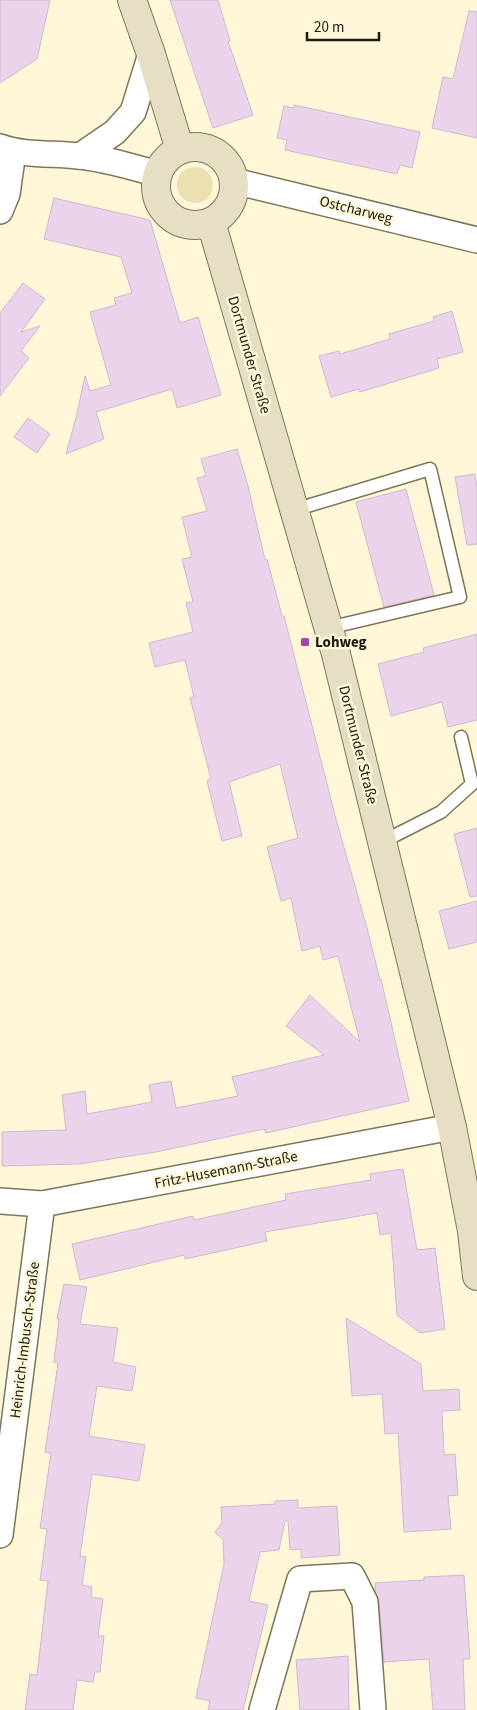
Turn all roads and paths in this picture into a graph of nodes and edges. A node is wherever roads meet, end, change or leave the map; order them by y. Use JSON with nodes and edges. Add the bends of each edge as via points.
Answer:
{"nodes":[{"id":1,"x":132,"y":0,"type":"edge"},
{"id":2,"x":151,"y":54,"type":"junction"},
{"id":3,"x":7,"y":150,"type":"edge"},
{"id":4,"x":180,"y":150,"type":"junction"},
{"id":5,"x":80,"y":156,"type":"junction"},
{"id":6,"x":158,"y":174,"type":"junction"},
{"id":7,"x":234,"y":181,"type":"junction"},
{"id":8,"x":0,"y":211,"type":"edge"},
{"id":9,"x":212,"y":222,"type":"junction"},
{"id":10,"x":477,"y":240,"type":"edge"},
{"id":11,"x":294,"y":510,"type":"junction"},
{"id":12,"x":328,"y":628,"type":"junction"},
{"id":13,"x":461,"y":736,"type":"dead end"},
{"id":14,"x":382,"y":842,"type":"junction"},
{"id":15,"x":452,"y":1127,"type":"junction"},
{"id":16,"x":0,"y":1201,"type":"edge"},
{"id":17,"x":42,"y":1204,"type":"junction"},
{"id":18,"x":477,"y":1276,"type":"edge"},
{"id":19,"x":0,"y":1535,"type":"edge"},
{"id":20,"x":262,"y":1710,"type":"edge"},
{"id":21,"x":373,"y":1710,"type":"edge"}],
"edges":[{"from":1,"to":2,"type":"main road"},
{"from":2,"to":4,"type":"main road"},
{"from":2,"to":5,"type":"street","via":[[133,112],[115,132]]},
{"from":3,"to":5,"type":"street"},
{"from":3,"to":8,"type":"street","via":[[7,194]]},
{"from":4,"to":6,"type":"main road","via":[[166,160]]},
{"from":4,"to":7,"type":"main road","via":[[192,147],[215,152],[224,159]]},
{"from":5,"to":6,"type":"street"},
{"from":6,"to":9,"type":"main road","via":[[158,196],[169,215],[189,225]]},
{"from":7,"to":9,"type":"main road","via":[[232,201]]},
{"from":7,"to":10,"type":"street","name":"Ostcharweg"},
{"from":9,"to":11,"type":"main road","name":"Dortmunder Straße"},
{"from":11,"to":12,"type":"main road","name":"Dortmunder Straße"},
{"from":11,"to":12,"type":"lane","via":[[430,469],[460,597]]},
{"from":12,"to":14,"type":"main road","name":"Dortmunder Straße"},
{"from":13,"to":14,"type":"lane","via":[[472,784],[441,812]]},
{"from":14,"to":15,"type":"main road","name":"Dortmunder Straße"},
{"from":15,"to":17,"type":"street","name":"Fritz-Husemann-Straße"},
{"from":15,"to":18,"type":"main road","name":"Dortmunder Straße","via":[[472,1231]]},
{"from":16,"to":17,"type":"street","name":"Fritz-Husemann-Straße"},
{"from":17,"to":19,"type":"street","name":"Heinrich-Imbusch-Straße"},
{"from":20,"to":21,"type":"street","via":[[300,1579],[352,1576],[365,1602]]}]}
